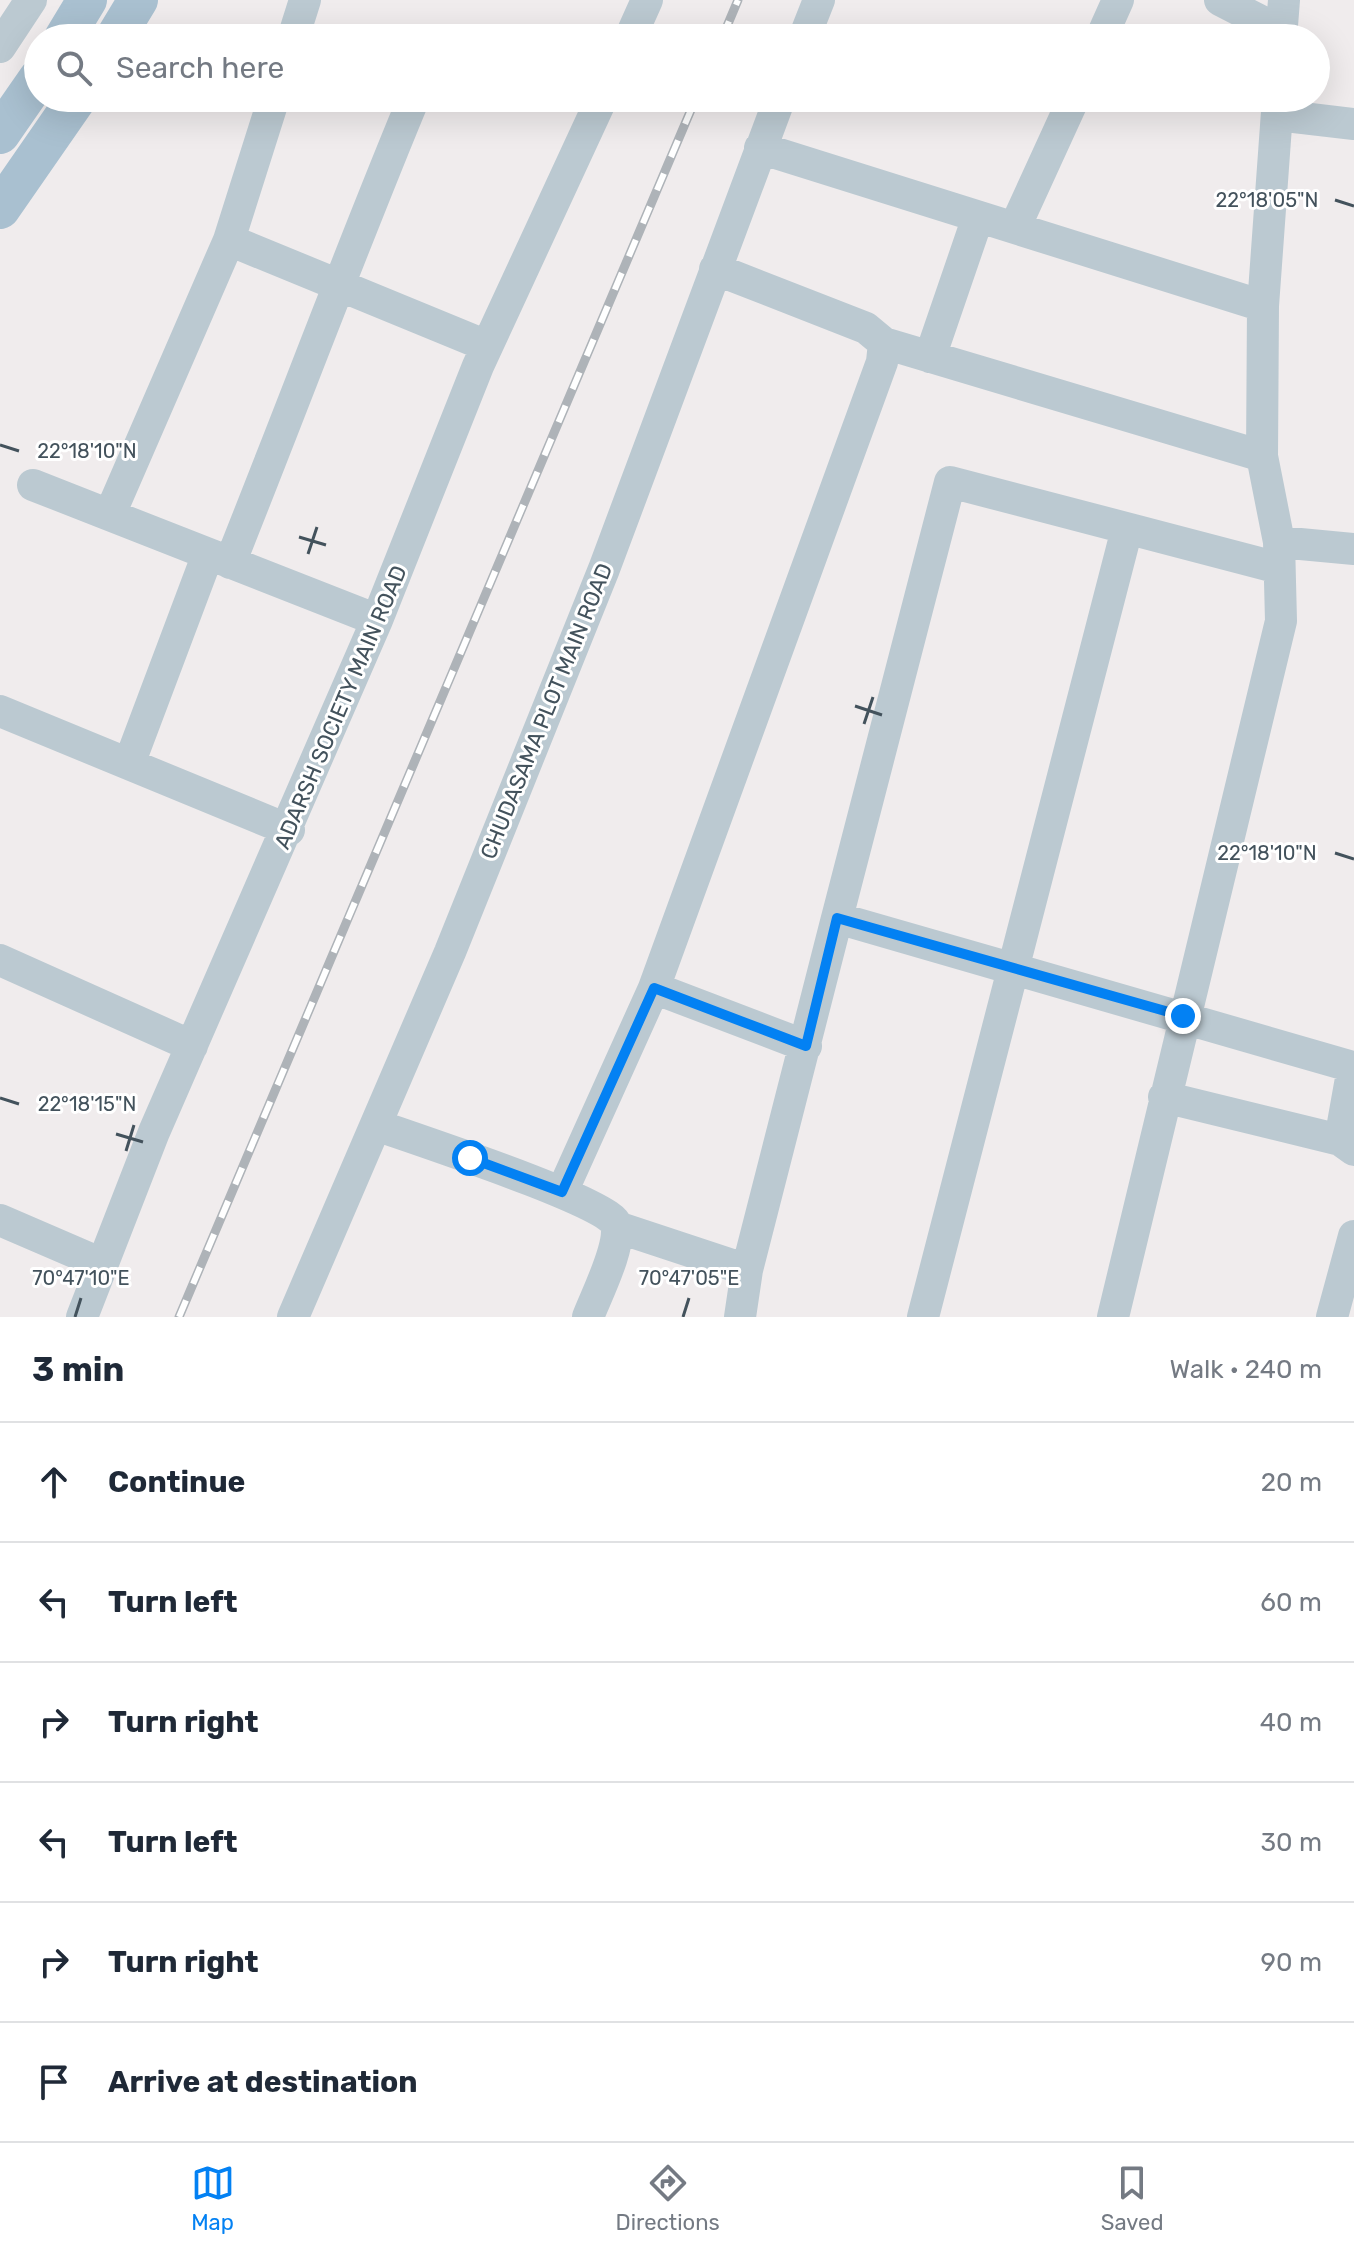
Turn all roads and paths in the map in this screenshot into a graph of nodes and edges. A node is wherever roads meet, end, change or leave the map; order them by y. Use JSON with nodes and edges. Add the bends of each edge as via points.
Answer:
{"nodes":[{"id":1,"x":31,"y":0,"type":"edge"},
{"id":2,"x":87,"y":0,"type":"edge"},
{"id":3,"x":138,"y":0,"type":"edge"},
{"id":4,"x":305,"y":0,"type":"edge"},
{"id":5,"x":647,"y":0,"type":"edge"},
{"id":6,"x":819,"y":0,"type":"edge"},
{"id":7,"x":1118,"y":0,"type":"edge"},
{"id":8,"x":1220,"y":0,"type":"edge"},
{"id":9,"x":1284,"y":0,"type":"edge"},
{"id":10,"x":72,"y":24,"type":"edge"},
{"id":11,"x":123,"y":24,"type":"edge"},
{"id":12,"x":297,"y":24,"type":"edge"},
{"id":13,"x":636,"y":24,"type":"edge"},
{"id":14,"x":810,"y":24,"type":"edge"},
{"id":15,"x":1107,"y":24,"type":"edge"},
{"id":16,"x":1263,"y":24,"type":"edge"},
{"id":17,"x":1283,"y":24,"type":"edge"},
{"id":18,"x":0,"y":47,"type":"edge"},
{"id":19,"x":24,"y":99,"type":"edge"},
{"id":20,"x":67,"y":112,"type":"edge"},
{"id":21,"x":270,"y":112,"type":"edge"},
{"id":22,"x":408,"y":112,"type":"edge"},
{"id":23,"x":596,"y":112,"type":"edge"},
{"id":24,"x":774,"y":112,"type":"edge"},
{"id":25,"x":1068,"y":112,"type":"edge"},
{"id":26,"x":1278,"y":112,"type":"edge"},
{"id":27,"x":1303,"y":112,"type":"edge"},
{"id":28,"x":1354,"y":124,"type":"edge"},
{"id":29,"x":0,"y":134,"type":"edge"},
{"id":30,"x":760,"y":148,"type":"junction"},
{"id":31,"x":0,"y":209,"type":"edge"},
{"id":32,"x":978,"y":217,"type":"junction"},
{"id":33,"x":1015,"y":227,"type":"junction"},
{"id":34,"x":229,"y":240,"type":"junction"},
{"id":35,"x":715,"y":269,"type":"junction"},
{"id":36,"x":340,"y":287,"type":"junction"},
{"id":37,"x":1263,"y":306,"type":"junction"},
{"id":38,"x":884,"y":343,"type":"junction"},
{"id":39,"x":487,"y":346,"type":"junction"},
{"id":40,"x":930,"y":357,"type":"junction"},
{"id":41,"x":1262,"y":456,"type":"junction"},
{"id":42,"x":33,"y":485,"type":"dead end"},
{"id":43,"x":110,"y":514,"type":"junction"},
{"id":44,"x":1127,"y":529,"type":"junction"},
{"id":45,"x":1354,"y":549,"type":"edge"},
{"id":46,"x":1279,"y":555,"type":"junction"},
{"id":47,"x":219,"y":558,"type":"junction"},
{"id":48,"x":377,"y":620,"type":"junction"},
{"id":49,"x":0,"y":711,"type":"edge"},
{"id":50,"x":129,"y":764,"type":"junction"},
{"id":51,"x":289,"y":830,"type":"junction"},
{"id":52,"x":837,"y":918,"type":"junction"},
{"id":53,"x":0,"y":960,"type":"edge"},
{"id":54,"x":1014,"y":968,"type":"junction"},
{"id":55,"x":654,"y":988,"type":"junction"},
{"id":56,"x":1183,"y":1016,"type":"junction"},
{"id":57,"x":192,"y":1046,"type":"junction"},
{"id":58,"x":806,"y":1046,"type":"junction"},
{"id":59,"x":1354,"y":1065,"type":"edge"},
{"id":60,"x":1164,"y":1097,"type":"junction"},
{"id":61,"x":376,"y":1125,"type":"junction"},
{"id":62,"x":1347,"y":1145,"type":"edge"},
{"id":63,"x":562,"y":1192,"type":"junction"},
{"id":64,"x":0,"y":1220,"type":"edge"},
{"id":65,"x":617,"y":1227,"type":"junction"},
{"id":66,"x":1354,"y":1236,"type":"edge"},
{"id":67,"x":102,"y":1264,"type":"junction"},
{"id":68,"x":747,"y":1270,"type":"junction"},
{"id":69,"x":82,"y":1317,"type":"edge"},
{"id":70,"x":293,"y":1317,"type":"edge"},
{"id":71,"x":588,"y":1317,"type":"edge"},
{"id":72,"x":740,"y":1317,"type":"edge"},
{"id":73,"x":923,"y":1317,"type":"edge"},
{"id":74,"x":1113,"y":1317,"type":"edge"},
{"id":75,"x":1332,"y":1317,"type":"edge"}],
"edges":[{"from":1,"to":18,"type":"street"},
{"from":2,"to":10,"type":"main road"},
{"from":3,"to":11,"type":"main road"},
{"from":4,"to":12,"type":"street"},
{"from":5,"to":13,"type":"street"},
{"from":6,"to":14,"type":"street"},
{"from":7,"to":15,"type":"street"},
{"from":8,"to":16,"type":"street"},
{"from":9,"to":17,"type":"street"},
{"from":19,"to":29,"type":"main road"},
{"from":20,"to":31,"type":"main road"},
{"from":21,"to":34,"type":"street"},
{"from":22,"to":36,"type":"street"},
{"from":23,"to":39,"type":"street","name":"ADARSH SOCIETY MAIN ROAD"},
{"from":24,"to":30,"type":"street","name":"CHUDASAMA PLOT MAIN ROAD"},
{"from":25,"to":33,"type":"street"},
{"from":26,"to":37,"type":"street"},
{"from":27,"to":28,"type":"street"},
{"from":30,"to":32,"type":"street"},
{"from":30,"to":35,"type":"street","name":"CHUDASAMA PLOT MAIN ROAD"},
{"from":32,"to":33,"type":"street"},
{"from":32,"to":40,"type":"street"},
{"from":33,"to":37,"type":"street"},
{"from":34,"to":36,"type":"street"},
{"from":34,"to":43,"type":"street"},
{"from":35,"to":38,"type":"street","via":[[866,328]]},
{"from":35,"to":61,"type":"street","name":"CHUDASAMA PLOT MAIN ROAD","via":[[604,569]]},
{"from":36,"to":39,"type":"street"},
{"from":36,"to":47,"type":"street"},
{"from":37,"to":41,"type":"street"},
{"from":38,"to":40,"type":"street"},
{"from":38,"to":55,"type":"street","via":[[869,402]]},
{"from":39,"to":48,"type":"street","name":"ADARSH SOCIETY MAIN ROAD"},
{"from":40,"to":41,"type":"street"},
{"from":41,"to":46,"type":"street"},
{"from":42,"to":43,"type":"street"},
{"from":43,"to":47,"type":"street"},
{"from":44,"to":46,"type":"street"},
{"from":44,"to":52,"type":"street","via":[[950,482]]},
{"from":44,"to":54,"type":"street"},
{"from":45,"to":46,"type":"street"},
{"from":46,"to":56,"type":"street","via":[[1281,621]]},
{"from":47,"to":48,"type":"street"},
{"from":47,"to":50,"type":"street"},
{"from":48,"to":51,"type":"street","name":"ADARSH SOCIETY MAIN ROAD"},
{"from":49,"to":50,"type":"street"},
{"from":50,"to":51,"type":"street"},
{"from":51,"to":57,"type":"street","name":"ADARSH SOCIETY MAIN ROAD"},
{"from":52,"to":54,"type":"street"},
{"from":52,"to":58,"type":"street"},
{"from":53,"to":57,"type":"street"},
{"from":54,"to":56,"type":"street"},
{"from":54,"to":73,"type":"street"},
{"from":55,"to":58,"type":"street"},
{"from":55,"to":63,"type":"street"},
{"from":56,"to":59,"type":"street"},
{"from":56,"to":60,"type":"street"},
{"from":57,"to":67,"type":"street","name":"ADARSH SOCIETY MAIN ROAD"},
{"from":58,"to":68,"type":"street"},
{"from":59,"to":62,"type":"street"},
{"from":60,"to":62,"type":"street"},
{"from":60,"to":74,"type":"street"},
{"from":61,"to":63,"type":"street"},
{"from":61,"to":70,"type":"street","name":"CHUDASAMA PLOT MAIN ROAD"},
{"from":63,"to":65,"type":"street","via":[[612,1216]]},
{"from":64,"to":67,"type":"street"},
{"from":65,"to":68,"type":"street"},
{"from":65,"to":71,"type":"street"},
{"from":66,"to":75,"type":"street"},
{"from":67,"to":69,"type":"street","name":"ADARSH SOCIETY MAIN ROAD"},
{"from":68,"to":72,"type":"street"}]}
